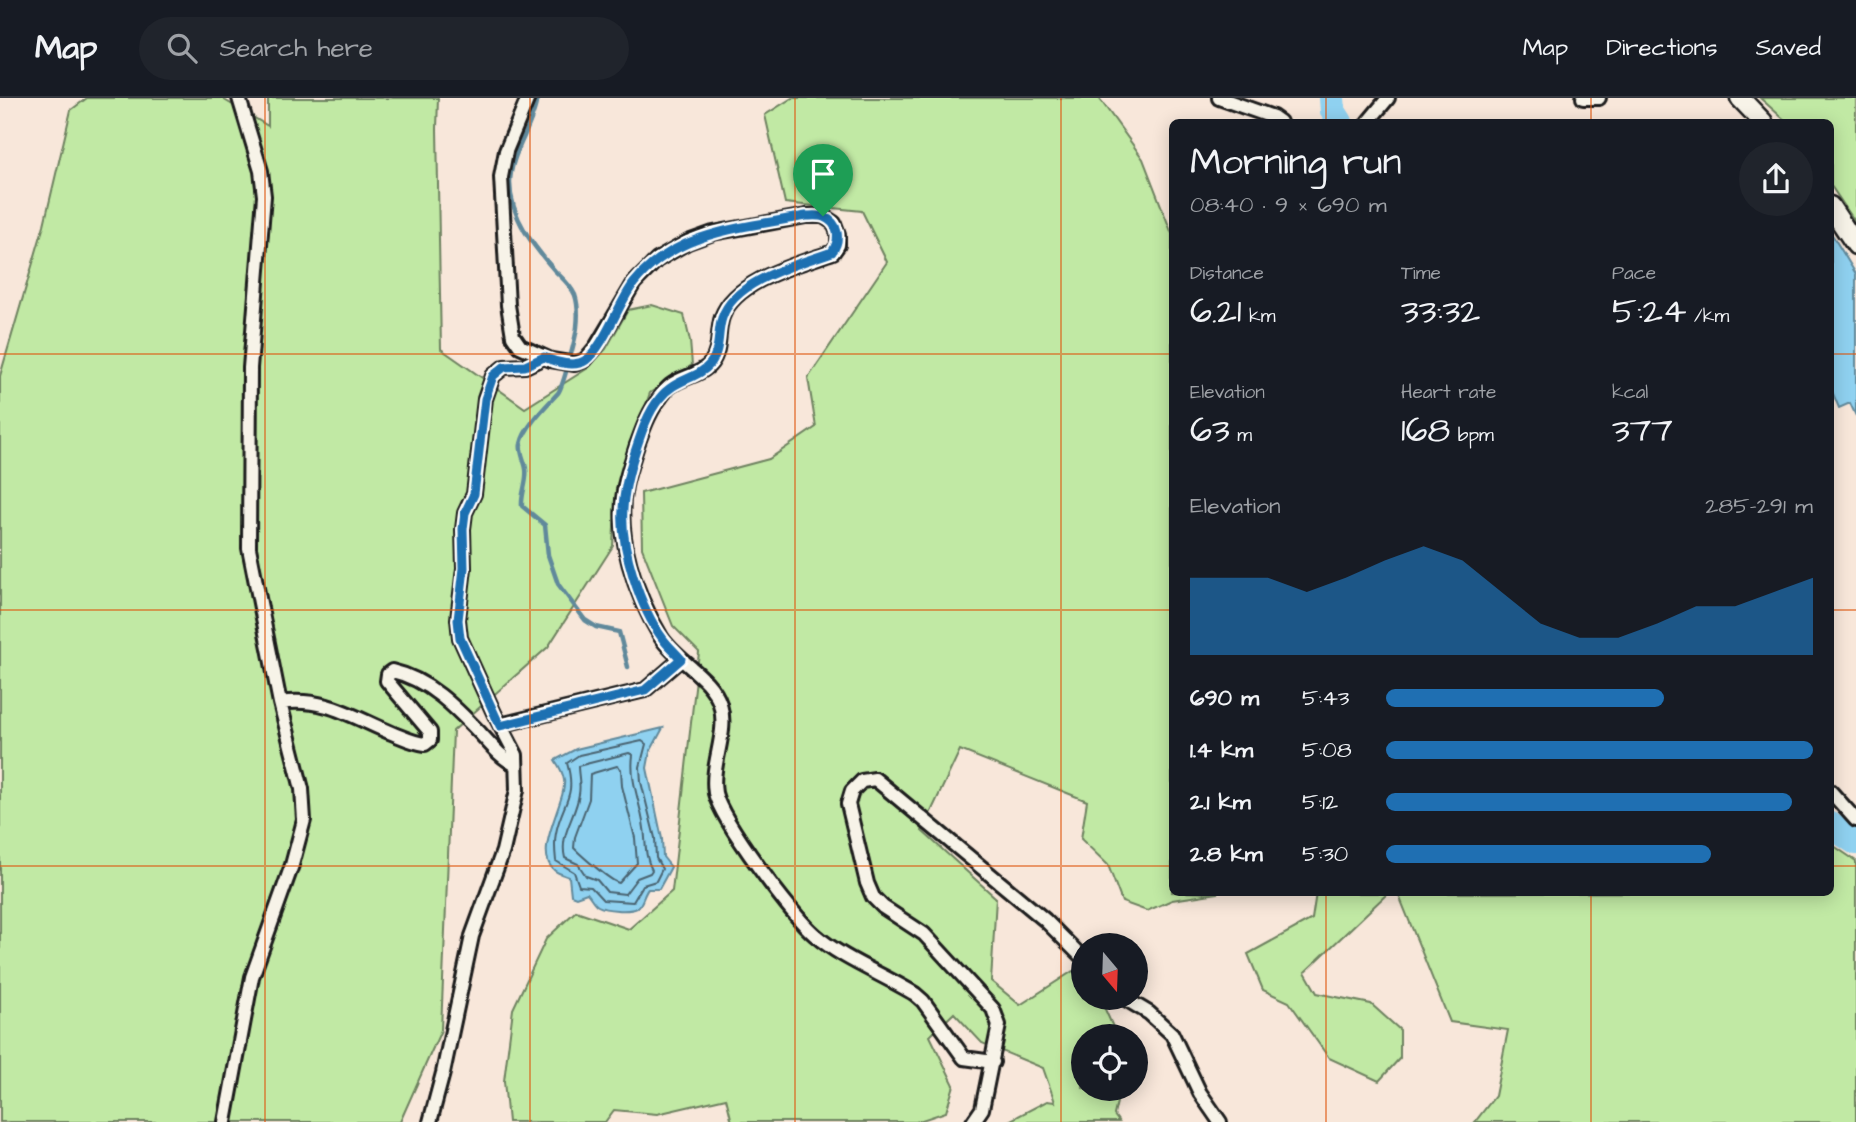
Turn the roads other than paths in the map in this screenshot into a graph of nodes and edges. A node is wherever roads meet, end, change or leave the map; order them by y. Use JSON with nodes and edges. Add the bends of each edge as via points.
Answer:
{"nodes":[{"id":1,"x":239,"y":98,"type":"edge"},
{"id":2,"x":528,"y":98,"type":"edge"},
{"id":3,"x":1219,"y":98,"type":"edge"},
{"id":4,"x":1388,"y":98,"type":"edge"},
{"id":5,"x":1583,"y":98,"type":"edge"},
{"id":6,"x":1600,"y":98,"type":"edge"},
{"id":7,"x":1740,"y":98,"type":"edge"},
{"id":8,"x":1276,"y":119,"type":"edge"},
{"id":9,"x":1370,"y":119,"type":"edge"},
{"id":10,"x":1760,"y":119,"type":"edge"},
{"id":11,"x":1834,"y":212,"type":"edge"},
{"id":12,"x":1856,"y":245,"type":"edge"},
{"id":13,"x":544,"y":357,"type":"junction"},
{"id":14,"x":681,"y":659,"type":"junction"},
{"id":15,"x":280,"y":703,"type":"junction"},
{"id":16,"x":500,"y":726,"type":"junction"},
{"id":17,"x":516,"y":765,"type":"junction"},
{"id":18,"x":1834,"y":795,"type":"edge"},
{"id":19,"x":1856,"y":820,"type":"edge"},
{"id":20,"x":1071,"y":946,"type":"edge"},
{"id":21,"x":1144,"y":1010,"type":"edge"},
{"id":22,"x":993,"y":1062,"type":"junction"},
{"id":23,"x":225,"y":1122,"type":"edge"},
{"id":24,"x":430,"y":1122,"type":"edge"},
{"id":25,"x":973,"y":1122,"type":"edge"},
{"id":26,"x":1220,"y":1122,"type":"edge"}],
"edges":[{"from":1,"to":15,"type":"street","via":[[264,196],[250,368],[249,548]]},
{"from":2,"to":13,"type":"street","via":[[506,151],[501,177],[503,236],[513,336],[520,346]]},
{"from":3,"to":8,"type":"street"},
{"from":4,"to":9,"type":"street"},
{"from":5,"to":6,"type":"street"},
{"from":7,"to":10,"type":"main road"},
{"from":11,"to":12,"type":"main road"},
{"from":13,"to":14,"type":"street","via":[[560,362],[585,360],[634,283],[657,260],[688,242],[806,216],[823,216],[834,223],[838,245],[832,252],[781,270],[744,289],[732,301],[722,316],[712,362],[671,385],[643,430],[625,486],[624,540],[649,613]]},
{"from":13,"to":16,"type":"street","via":[[525,366],[504,367],[493,376],[485,399],[474,494],[463,529],[460,638]]},
{"from":14,"to":16,"type":"street","via":[[645,690]]},
{"from":14,"to":22,"type":"street","via":[[712,689],[719,703],[715,794],[792,911],[815,936],[923,1001],[964,1058]]},
{"from":15,"to":17,"type":"street","via":[[300,699],[330,705],[425,744],[430,732],[387,681],[392,671],[404,674],[453,704]]},
{"from":15,"to":23,"type":"street","via":[[302,789],[303,820],[252,977]]},
{"from":16,"to":17,"type":"street","via":[[516,755]]},
{"from":17,"to":24,"type":"street","via":[[517,790],[509,827],[472,936]]},
{"from":18,"to":19,"type":"street"},
{"from":20,"to":22,"type":"street","via":[[875,779],[862,781],[852,791],[848,804],[873,897],[924,934],[993,1009],[999,1025]]},
{"from":21,"to":26,"type":"street","via":[[1172,1034],[1200,1093]]},
{"from":22,"to":25,"type":"street","via":[[982,1109]]}]}
